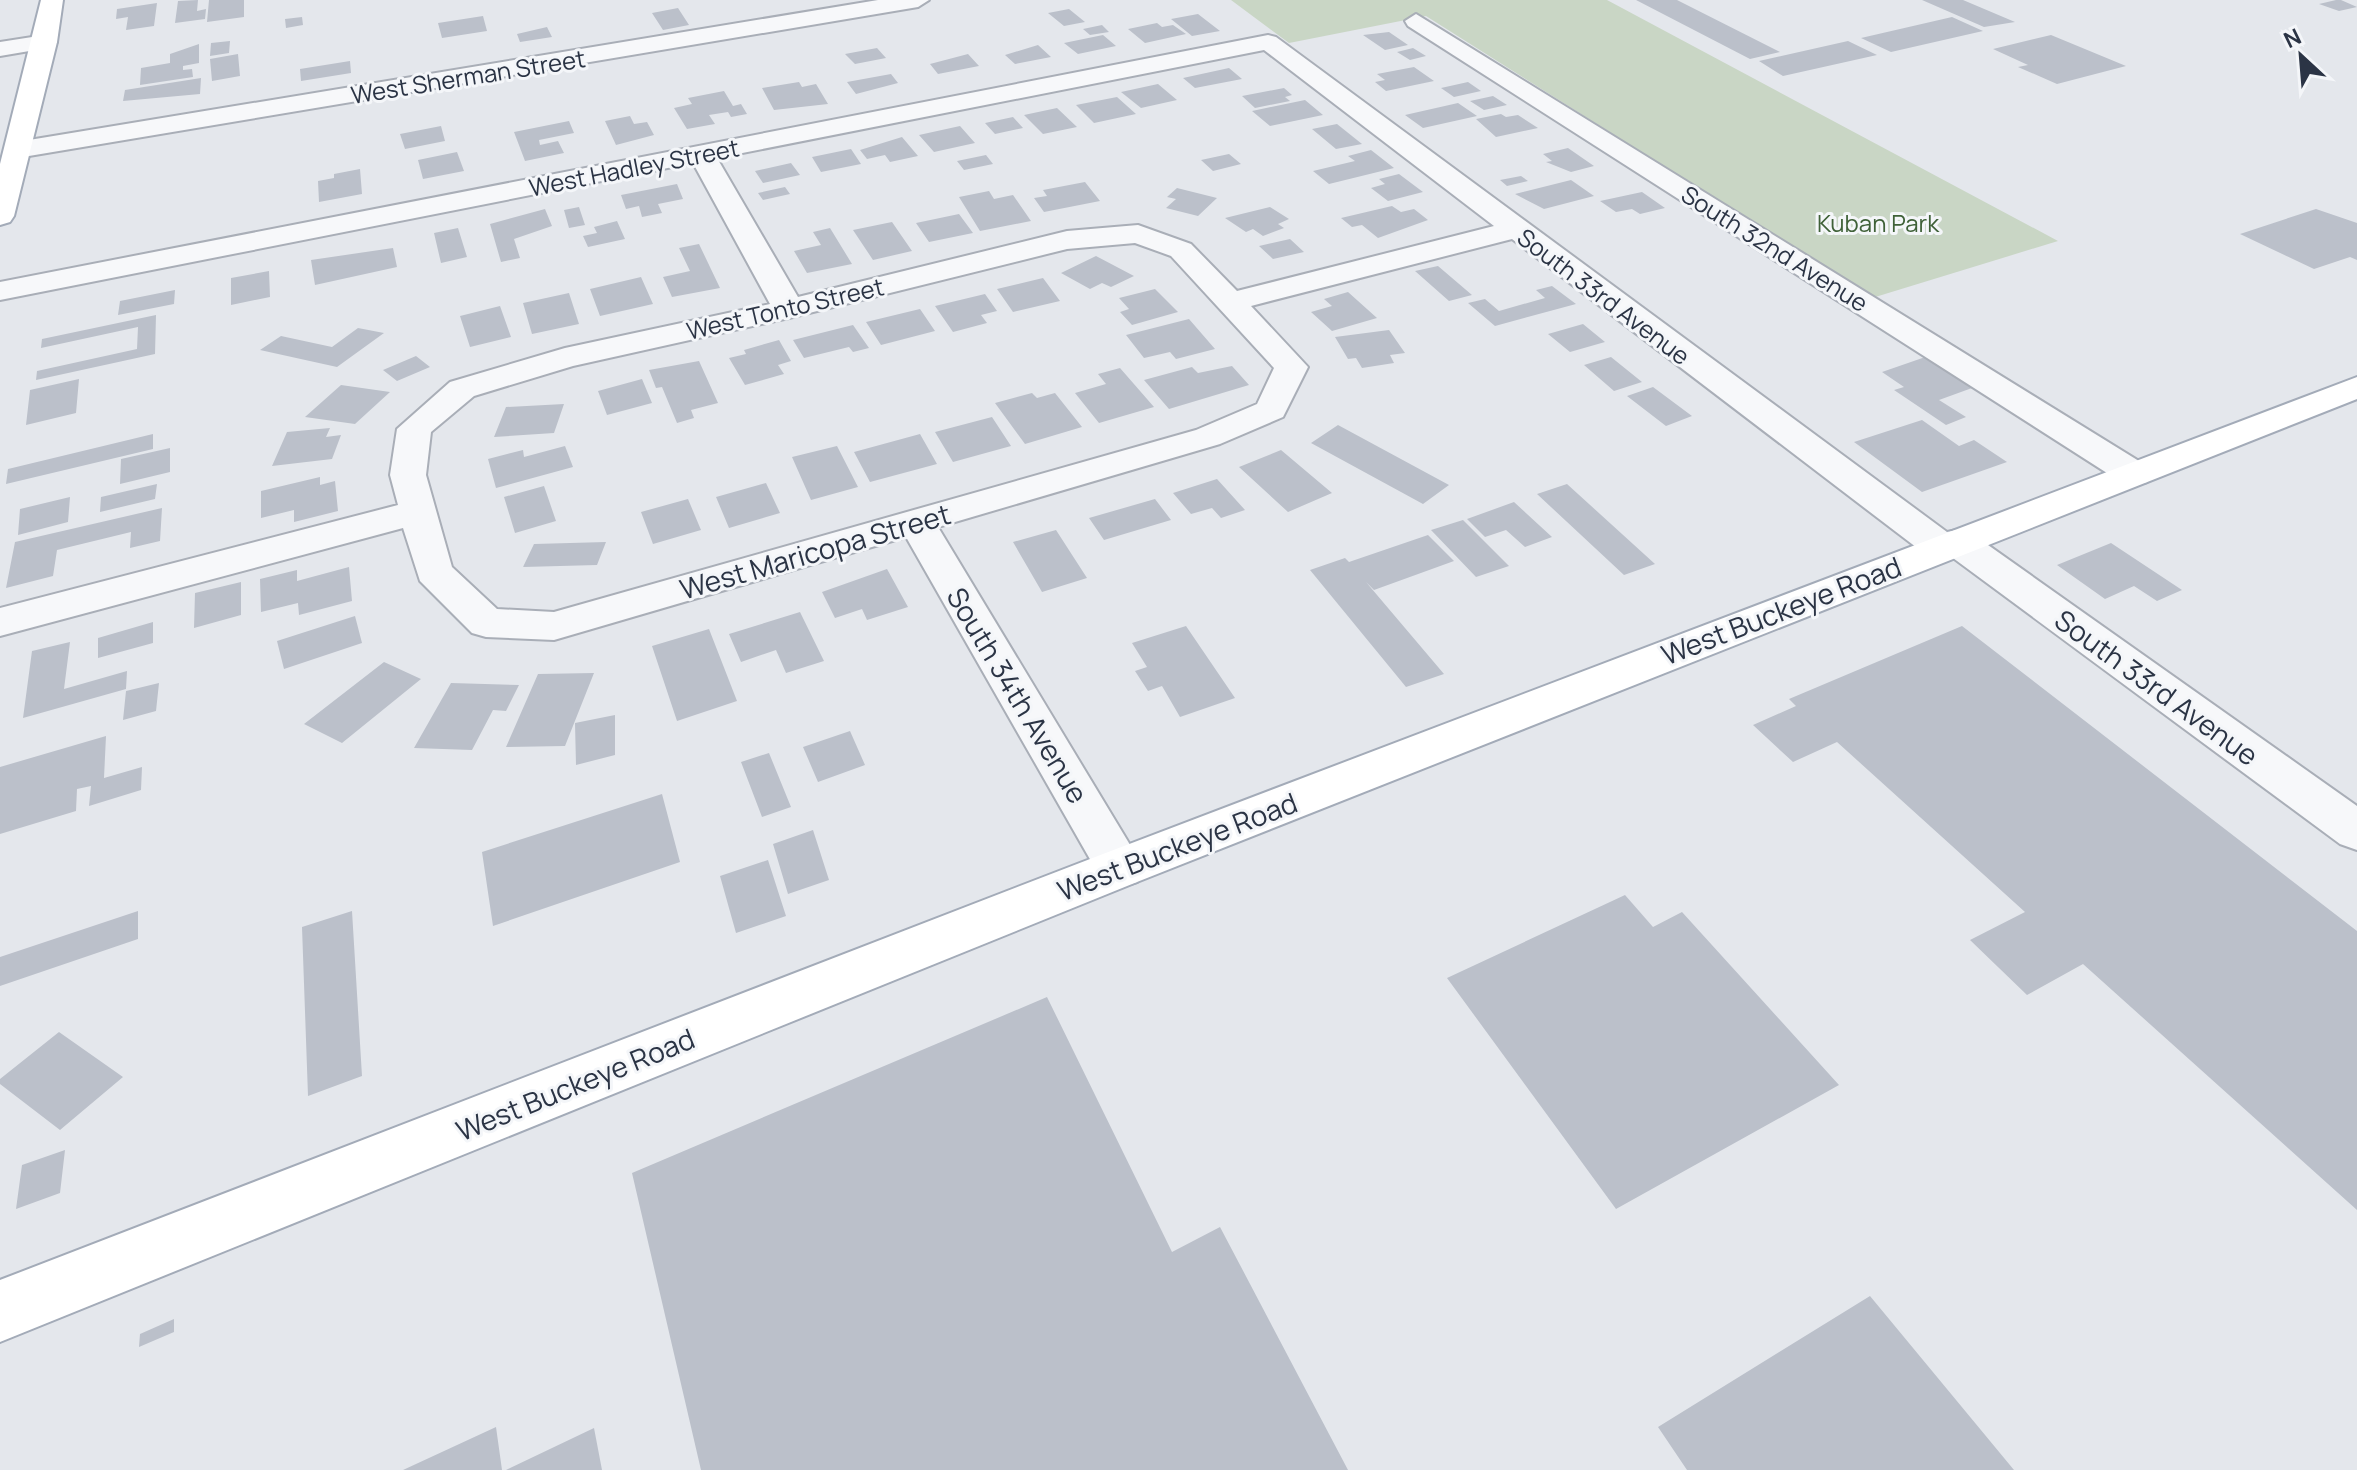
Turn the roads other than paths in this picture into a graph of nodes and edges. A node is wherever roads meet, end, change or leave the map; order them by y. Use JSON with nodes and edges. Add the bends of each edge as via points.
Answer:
{"nodes":[{"id":1,"x":52,"y":0,"type":"edge"},
{"id":2,"x":918,"y":0,"type":"edge"},
{"id":3,"x":1416,"y":21,"type":"dead end"},
{"id":4,"x":45,"y":42,"type":"junction"},
{"id":5,"x":1268,"y":42,"type":"joint"},
{"id":6,"x":0,"y":49,"type":"edge"},
{"id":7,"x":12,"y":146,"type":"edge"},
{"id":8,"x":701,"y":154,"type":"junction"},
{"id":9,"x":0,"y":216,"type":"edge"},
{"id":10,"x":1515,"y":229,"type":"junction"},
{"id":11,"x":0,"y":291,"type":"edge"},
{"id":12,"x":1230,"y":302,"type":"junction"},
{"id":13,"x":789,"y":309,"type":"junction"},
{"id":14,"x":2357,"y":387,"type":"edge"},
{"id":15,"x":2134,"y":474,"type":"junction"},
{"id":16,"x":418,"y":512,"type":"junction"},
{"id":17,"x":916,"y":522,"type":"junction"},
{"id":18,"x":1950,"y":545,"type":"junction"},
{"id":19,"x":0,"y":622,"type":"edge"},
{"id":20,"x":2357,"y":831,"type":"edge"},
{"id":21,"x":1120,"y":868,"type":"junction"},
{"id":22,"x":0,"y":1311,"type":"edge"}],
"edges":[{"from":1,"to":4,"type":"main road"},
{"from":2,"to":7,"type":"street","name":"West Sherman Street"},
{"from":3,"to":15,"type":"street","name":"South 32nd Avenue"},
{"from":4,"to":6,"type":"street"},
{"from":4,"to":7,"type":"main road"},
{"from":5,"to":8,"type":"street","name":"West Hadley Street"},
{"from":5,"to":10,"type":"street","name":"South 33rd Avenue"},
{"from":7,"to":9,"type":"main road"},
{"from":8,"to":11,"type":"street","name":"West Hadley Street"},
{"from":8,"to":13,"type":"street"},
{"from":10,"to":12,"type":"street"},
{"from":10,"to":18,"type":"street","name":"South 33rd Avenue"},
{"from":12,"to":13,"type":"street","name":"West Tonto Street","via":[[1181,250],[1138,234],[1067,240]]},
{"from":12,"to":17,"type":"street","name":"West Maricopa Street","via":[[1291,367],[1271,410],[1208,437]]},
{"from":13,"to":16,"type":"street","name":"West Tonto Street","via":[[565,358],[462,389],[414,429],[408,475]]},
{"from":14,"to":15,"type":"main road","name":"West Buckeye Road"},
{"from":15,"to":18,"type":"main road","name":"West Buckeye Road"},
{"from":16,"to":17,"type":"street","name":"West Maricopa Street","via":[[434,572],[486,623],[554,626]]},
{"from":16,"to":19,"type":"street"},
{"from":17,"to":21,"type":"street","name":"South 34th Avenue"},
{"from":18,"to":20,"type":"street","name":"South 33rd Avenue"},
{"from":18,"to":21,"type":"main road","name":"West Buckeye Road"},
{"from":21,"to":22,"type":"main road","name":"West Buckeye Road"}]}
